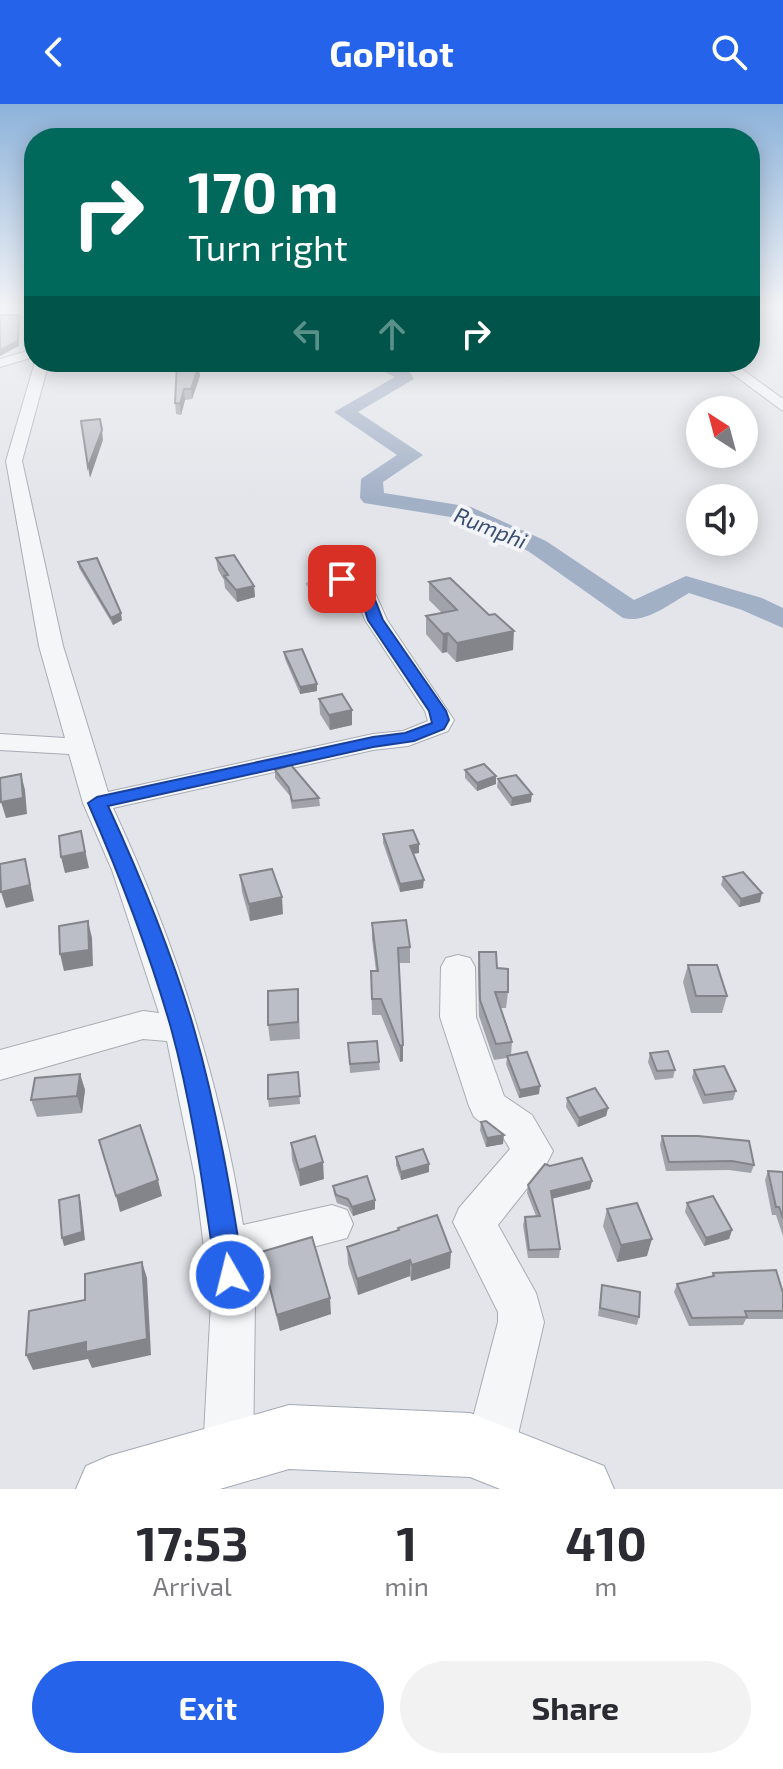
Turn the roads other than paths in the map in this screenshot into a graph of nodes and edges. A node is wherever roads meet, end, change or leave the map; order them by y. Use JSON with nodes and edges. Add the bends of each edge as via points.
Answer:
{"nodes":[{"id":1,"x":39,"y":372,"type":"edge"},
{"id":2,"x":735,"y":372,"type":"edge"},
{"id":3,"x":783,"y":406,"type":"edge"},
{"id":4,"x":318,"y":584,"type":"dead end"},
{"id":5,"x":0,"y":742,"type":"edge"},
{"id":6,"x":81,"y":747,"type":"junction"},
{"id":7,"x":97,"y":803,"type":"junction"},
{"id":8,"x":458,"y":967,"type":"dead end"},
{"id":9,"x":182,"y":1029,"type":"junction"},
{"id":10,"x":0,"y":1065,"type":"edge"},
{"id":11,"x":332,"y":1224,"type":"dead end"},
{"id":12,"x":227,"y":1249,"type":"junction"},
{"id":13,"x":489,"y":1452,"type":"junction"},
{"id":14,"x":228,"y":1454,"type":"junction"},
{"id":15,"x":109,"y":1489,"type":"edge"},
{"id":16,"x":581,"y":1489,"type":"edge"}],
"edges":[{"from":1,"to":6,"type":"street","via":[[14,461],[51,646]]},
{"from":2,"to":3,"type":"street"},
{"from":4,"to":7,"type":"street","via":[[351,580],[365,590],[376,620],[438,711],[439,726],[408,738]]},
{"from":5,"to":6,"type":"street"},
{"from":6,"to":7,"type":"street"},
{"from":7,"to":9,"type":"street","via":[[127,870]]},
{"from":8,"to":13,"type":"street","via":[[458,1017],[488,1106],[518,1127],[533,1151],[474,1222],[520,1309],[521,1322]]},
{"from":9,"to":10,"type":"street","via":[[143,1025]]},
{"from":9,"to":12,"type":"street"},
{"from":11,"to":12,"type":"street"},
{"from":12,"to":14,"type":"street","via":[[233,1302]]},
{"from":13,"to":14,"type":"main road","via":[[470,1445],[289,1437]]},
{"from":13,"to":16,"type":"main road"},
{"from":14,"to":15,"type":"main road"}]}
